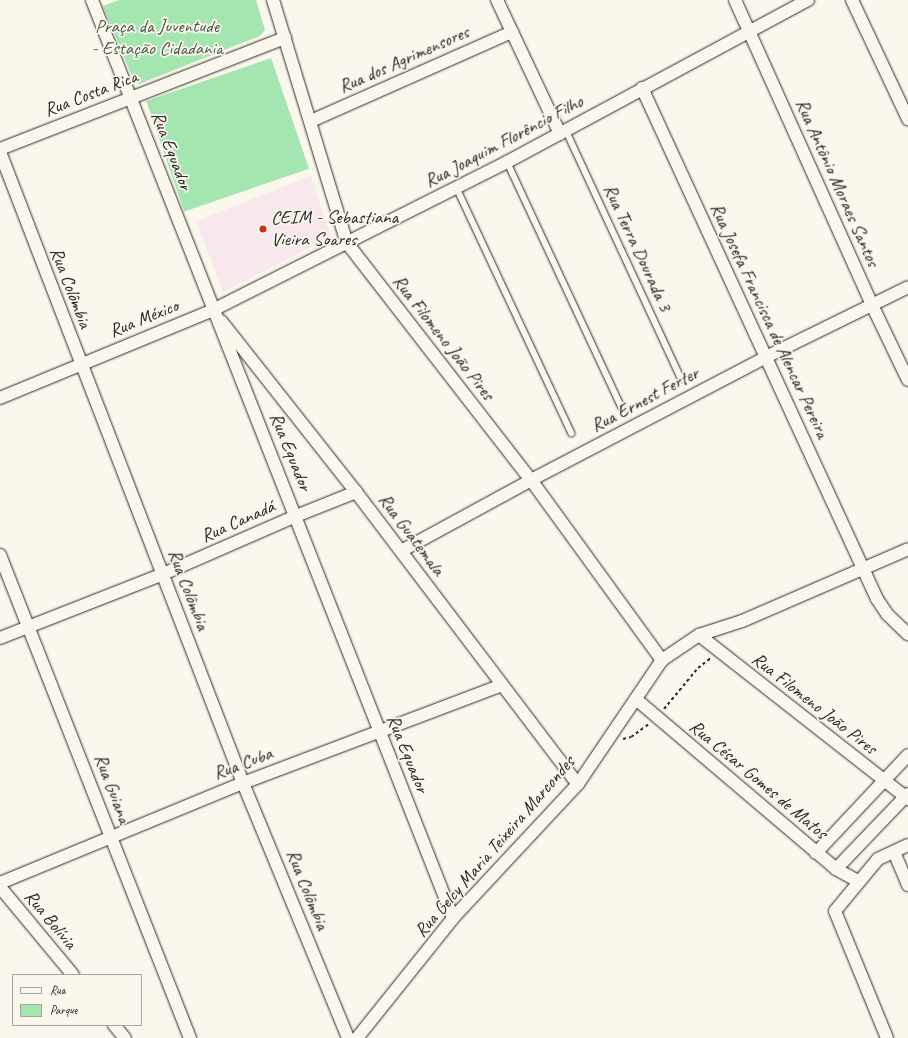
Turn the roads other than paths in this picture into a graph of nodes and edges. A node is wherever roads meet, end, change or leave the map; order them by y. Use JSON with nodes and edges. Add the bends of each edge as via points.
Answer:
{"nodes":[{"id":1,"x":92,"y":0,"type":"edge"},
{"id":2,"x":273,"y":0,"type":"edge"},
{"id":3,"x":497,"y":0,"type":"edge"},
{"id":4,"x":735,"y":0,"type":"edge"},
{"id":5,"x":808,"y":0,"type":"edge"},
{"id":6,"x":852,"y":0,"type":"edge"},
{"id":7,"x":512,"y":32,"type":"junction"},
{"id":8,"x":749,"y":32,"type":"junction"},
{"id":9,"x":285,"y":38,"type":"junction"},
{"id":10,"x":642,"y":88,"type":"junction"},
{"id":11,"x":131,"y":98,"type":"junction"},
{"id":12,"x":908,"y":119,"type":"edge"},
{"id":13,"x":311,"y":121,"type":"junction"},
{"id":14,"x":563,"y":132,"type":"junction"},
{"id":15,"x":0,"y":150,"type":"edge"},
{"id":16,"x":507,"y":162,"type":"junction"},
{"id":17,"x":456,"y":187,"type":"junction"},
{"id":18,"x":347,"y":243,"type":"junction"},
{"id":19,"x":908,"y":287,"type":"edge"},
{"id":20,"x":872,"y":305,"type":"junction"},
{"id":21,"x":213,"y":310,"type":"junction"},
{"id":22,"x":766,"y":357,"type":"junction"},
{"id":23,"x":80,"y":365,"type":"junction"},
{"id":24,"x":681,"y":379,"type":"dead end"},
{"id":25,"x":908,"y":380,"type":"edge"},
{"id":26,"x":0,"y":398,"type":"edge"},
{"id":27,"x":621,"y":407,"type":"dead end"},
{"id":28,"x":571,"y":434,"type":"dead end"},
{"id":29,"x":531,"y":480,"type":"junction"},
{"id":30,"x":356,"y":492,"type":"junction"},
{"id":31,"x":296,"y":516,"type":"junction"},
{"id":32,"x":908,"y":549,"type":"edge"},
{"id":33,"x":401,"y":551,"type":"junction"},
{"id":34,"x":0,"y":555,"type":"edge"},
{"id":35,"x":864,"y":569,"type":"junction"},
{"id":36,"x":163,"y":574,"type":"junction"},
{"id":37,"x":30,"y":627,"type":"junction"},
{"id":38,"x":908,"y":634,"type":"edge"},
{"id":39,"x":699,"y":635,"type":"junction"},
{"id":40,"x":0,"y":638,"type":"edge"},
{"id":41,"x":662,"y":660,"type":"junction"},
{"id":42,"x":502,"y":685,"type":"junction"},
{"id":43,"x":637,"y":700,"type":"junction"},
{"id":44,"x":378,"y":732,"type":"junction"},
{"id":45,"x":908,"y":755,"type":"edge"},
{"id":46,"x":884,"y":782,"type":"junction"},
{"id":47,"x":243,"y":783,"type":"junction"},
{"id":48,"x":578,"y":784,"type":"junction"},
{"id":49,"x":907,"y":797,"type":"edge"},
{"id":50,"x":111,"y":836,"type":"junction"},
{"id":51,"x":908,"y":845,"type":"edge"},
{"id":52,"x":894,"y":852,"type":"junction"},
{"id":53,"x":816,"y":853,"type":"junction"},
{"id":54,"x":836,"y":869,"type":"junction"},
{"id":55,"x":860,"y":882,"type":"junction"},
{"id":56,"x":0,"y":883,"type":"edge"},
{"id":57,"x":908,"y":885,"type":"edge"},
{"id":58,"x":0,"y":887,"type":"edge"},
{"id":59,"x":454,"y":918,"type":"junction"},
{"id":60,"x":72,"y":974,"type":"edge"},
{"id":61,"x":115,"y":1026,"type":"edge"},
{"id":62,"x":125,"y":1038,"type":"edge"},
{"id":63,"x":190,"y":1038,"type":"edge"},
{"id":64,"x":348,"y":1038,"type":"edge"},
{"id":65,"x":357,"y":1038,"type":"edge"},
{"id":66,"x":887,"y":1038,"type":"edge"}],
"edges":[{"from":1,"to":11,"type":"street","name":"Rua Equador"},
{"from":2,"to":9,"type":"street","name":"Rua Filomeno João Pires"},
{"from":3,"to":7,"type":"street"},
{"from":4,"to":8,"type":"street","name":"Rua Antônio Moraes Santos"},
{"from":5,"to":8,"type":"street","name":"Rua Joaquim Florêncio Filho"},
{"from":6,"to":12,"type":"street"},
{"from":7,"to":13,"type":"street","name":"Rua dos Agrimensores"},
{"from":7,"to":14,"type":"street"},
{"from":8,"to":10,"type":"street","name":"Rua Joaquim Florêncio Filho"},
{"from":8,"to":20,"type":"street","name":"Rua Antônio Moraes Santos"},
{"from":9,"to":11,"type":"street","name":"Rua Costa Rica"},
{"from":9,"to":13,"type":"street","name":"Rua Filomeno João Pires"},
{"from":10,"to":14,"type":"street","name":"Rua Joaquim Florêncio Filho"},
{"from":10,"to":22,"type":"street","name":"Rua Josefa Francisca de Alencar Pereira"},
{"from":11,"to":15,"type":"street","name":"Rua Costa Rica"},
{"from":11,"to":21,"type":"street","name":"Rua Equador"},
{"from":13,"to":18,"type":"street","name":"Rua Filomeno João Pires"},
{"from":14,"to":16,"type":"street","name":"Rua Joaquim Florêncio Filho"},
{"from":14,"to":24,"type":"lane","name":"Rua Terra Dourada 3"},
{"from":15,"to":23,"type":"street","name":"Rua Colômbia"},
{"from":16,"to":17,"type":"street","name":"Rua Joaquim Florêncio Filho"},
{"from":16,"to":27,"type":"lane"},
{"from":17,"to":18,"type":"street","name":"Rua Joaquim Florêncio Filho"},
{"from":17,"to":28,"type":"lane"},
{"from":18,"to":21,"type":"street","name":"Rua Joaquim Florêncio Filho"},
{"from":18,"to":29,"type":"street","name":"Rua Filomeno João Pires"},
{"from":19,"to":20,"type":"street","name":"Rua Ernest Ferter"},
{"from":20,"to":22,"type":"street","name":"Rua Ernest Ferter"},
{"from":20,"to":25,"type":"street","name":"Rua Antônio Moraes Santos"},
{"from":21,"to":23,"type":"street","name":"Rua México"},
{"from":21,"to":30,"type":"street","name":"Rua Guatemala"},
{"from":21,"to":31,"type":"street","name":"Rua Equador"},
{"from":22,"to":29,"type":"street","name":"Rua Ernest Ferter"},
{"from":22,"to":35,"type":"street","name":"Rua Josefa Francisca de Alencar Pereira"},
{"from":23,"to":26,"type":"street","name":"Rua México"},
{"from":23,"to":36,"type":"street","name":"Rua Colômbia"},
{"from":29,"to":33,"type":"street","name":"Rua Ernest Ferter"},
{"from":29,"to":41,"type":"street","name":"Rua Filomeno João Pires"},
{"from":30,"to":31,"type":"street","name":"Rua Canadá"},
{"from":30,"to":33,"type":"street","name":"Rua Guatemala"},
{"from":31,"to":36,"type":"street","name":"Rua Canadá"},
{"from":31,"to":44,"type":"street","name":"Rua Equador"},
{"from":32,"to":35,"type":"street","name":"Rua Gelcy Maria Teixeira Marcondes"},
{"from":33,"to":42,"type":"street","name":"Rua Guatemala"},
{"from":34,"to":37,"type":"street","name":"Rua Guiana"},
{"from":35,"to":38,"type":"street","name":"Rua Josefa Francisca de Alencar Pereira","via":[[877,599]]},
{"from":35,"to":39,"type":"street","name":"Rua Gelcy Maria Teixeira Marcondes","via":[[742,621]]},
{"from":36,"to":37,"type":"street","name":"Rua Canadá"},
{"from":36,"to":47,"type":"street","name":"Rua Colômbia"},
{"from":37,"to":40,"type":"street","name":"Rua Canadá"},
{"from":37,"to":50,"type":"street","name":"Rua Guiana"},
{"from":39,"to":41,"type":"street","name":"Rua Gelcy Maria Teixeira Marcondes"},
{"from":39,"to":46,"type":"street","name":"Rua Filomeno João Pires"},
{"from":41,"to":43,"type":"street","name":"Rua Gelcy Maria Teixeira Marcondes"},
{"from":42,"to":44,"type":"street","name":"Rua Cuba"},
{"from":42,"to":48,"type":"street","name":"Rua Guatemala"},
{"from":43,"to":48,"type":"street","name":"Rua Gelcy Maria Teixeira Marcondes"},
{"from":43,"to":53,"type":"street","name":"Rua César Gomes de Matos"},
{"from":44,"to":47,"type":"street","name":"Rua Cuba"},
{"from":44,"to":59,"type":"street","name":"Rua Equador"},
{"from":45,"to":46,"type":"street"},
{"from":46,"to":49,"type":"street","name":"Rua Filomeno João Pires"},
{"from":46,"to":53,"type":"street"},
{"from":47,"to":50,"type":"street","name":"Rua Cuba"},
{"from":47,"to":64,"type":"street","name":"Rua Colômbia"},
{"from":48,"to":59,"type":"street","name":"Rua Gelcy Maria Teixeira Marcondes"},
{"from":49,"to":54,"type":"street"},
{"from":50,"to":56,"type":"street","name":"Rua Cuba"},
{"from":50,"to":63,"type":"street","name":"Rua Guiana"},
{"from":51,"to":52,"type":"street"},
{"from":52,"to":55,"type":"street","via":[[878,859]]},
{"from":52,"to":57,"type":"street"},
{"from":53,"to":54,"type":"street","name":"Rua César Gomes de Matos"},
{"from":54,"to":55,"type":"street","name":"Rua César Gomes de Matos"},
{"from":55,"to":66,"type":"street","via":[[835,912]]},
{"from":58,"to":60,"type":"street","name":"Rua Bolívia"},
{"from":59,"to":65,"type":"street","name":"Rua Gelcy Maria Teixeira Marcondes"},
{"from":61,"to":62,"type":"street"}]}
